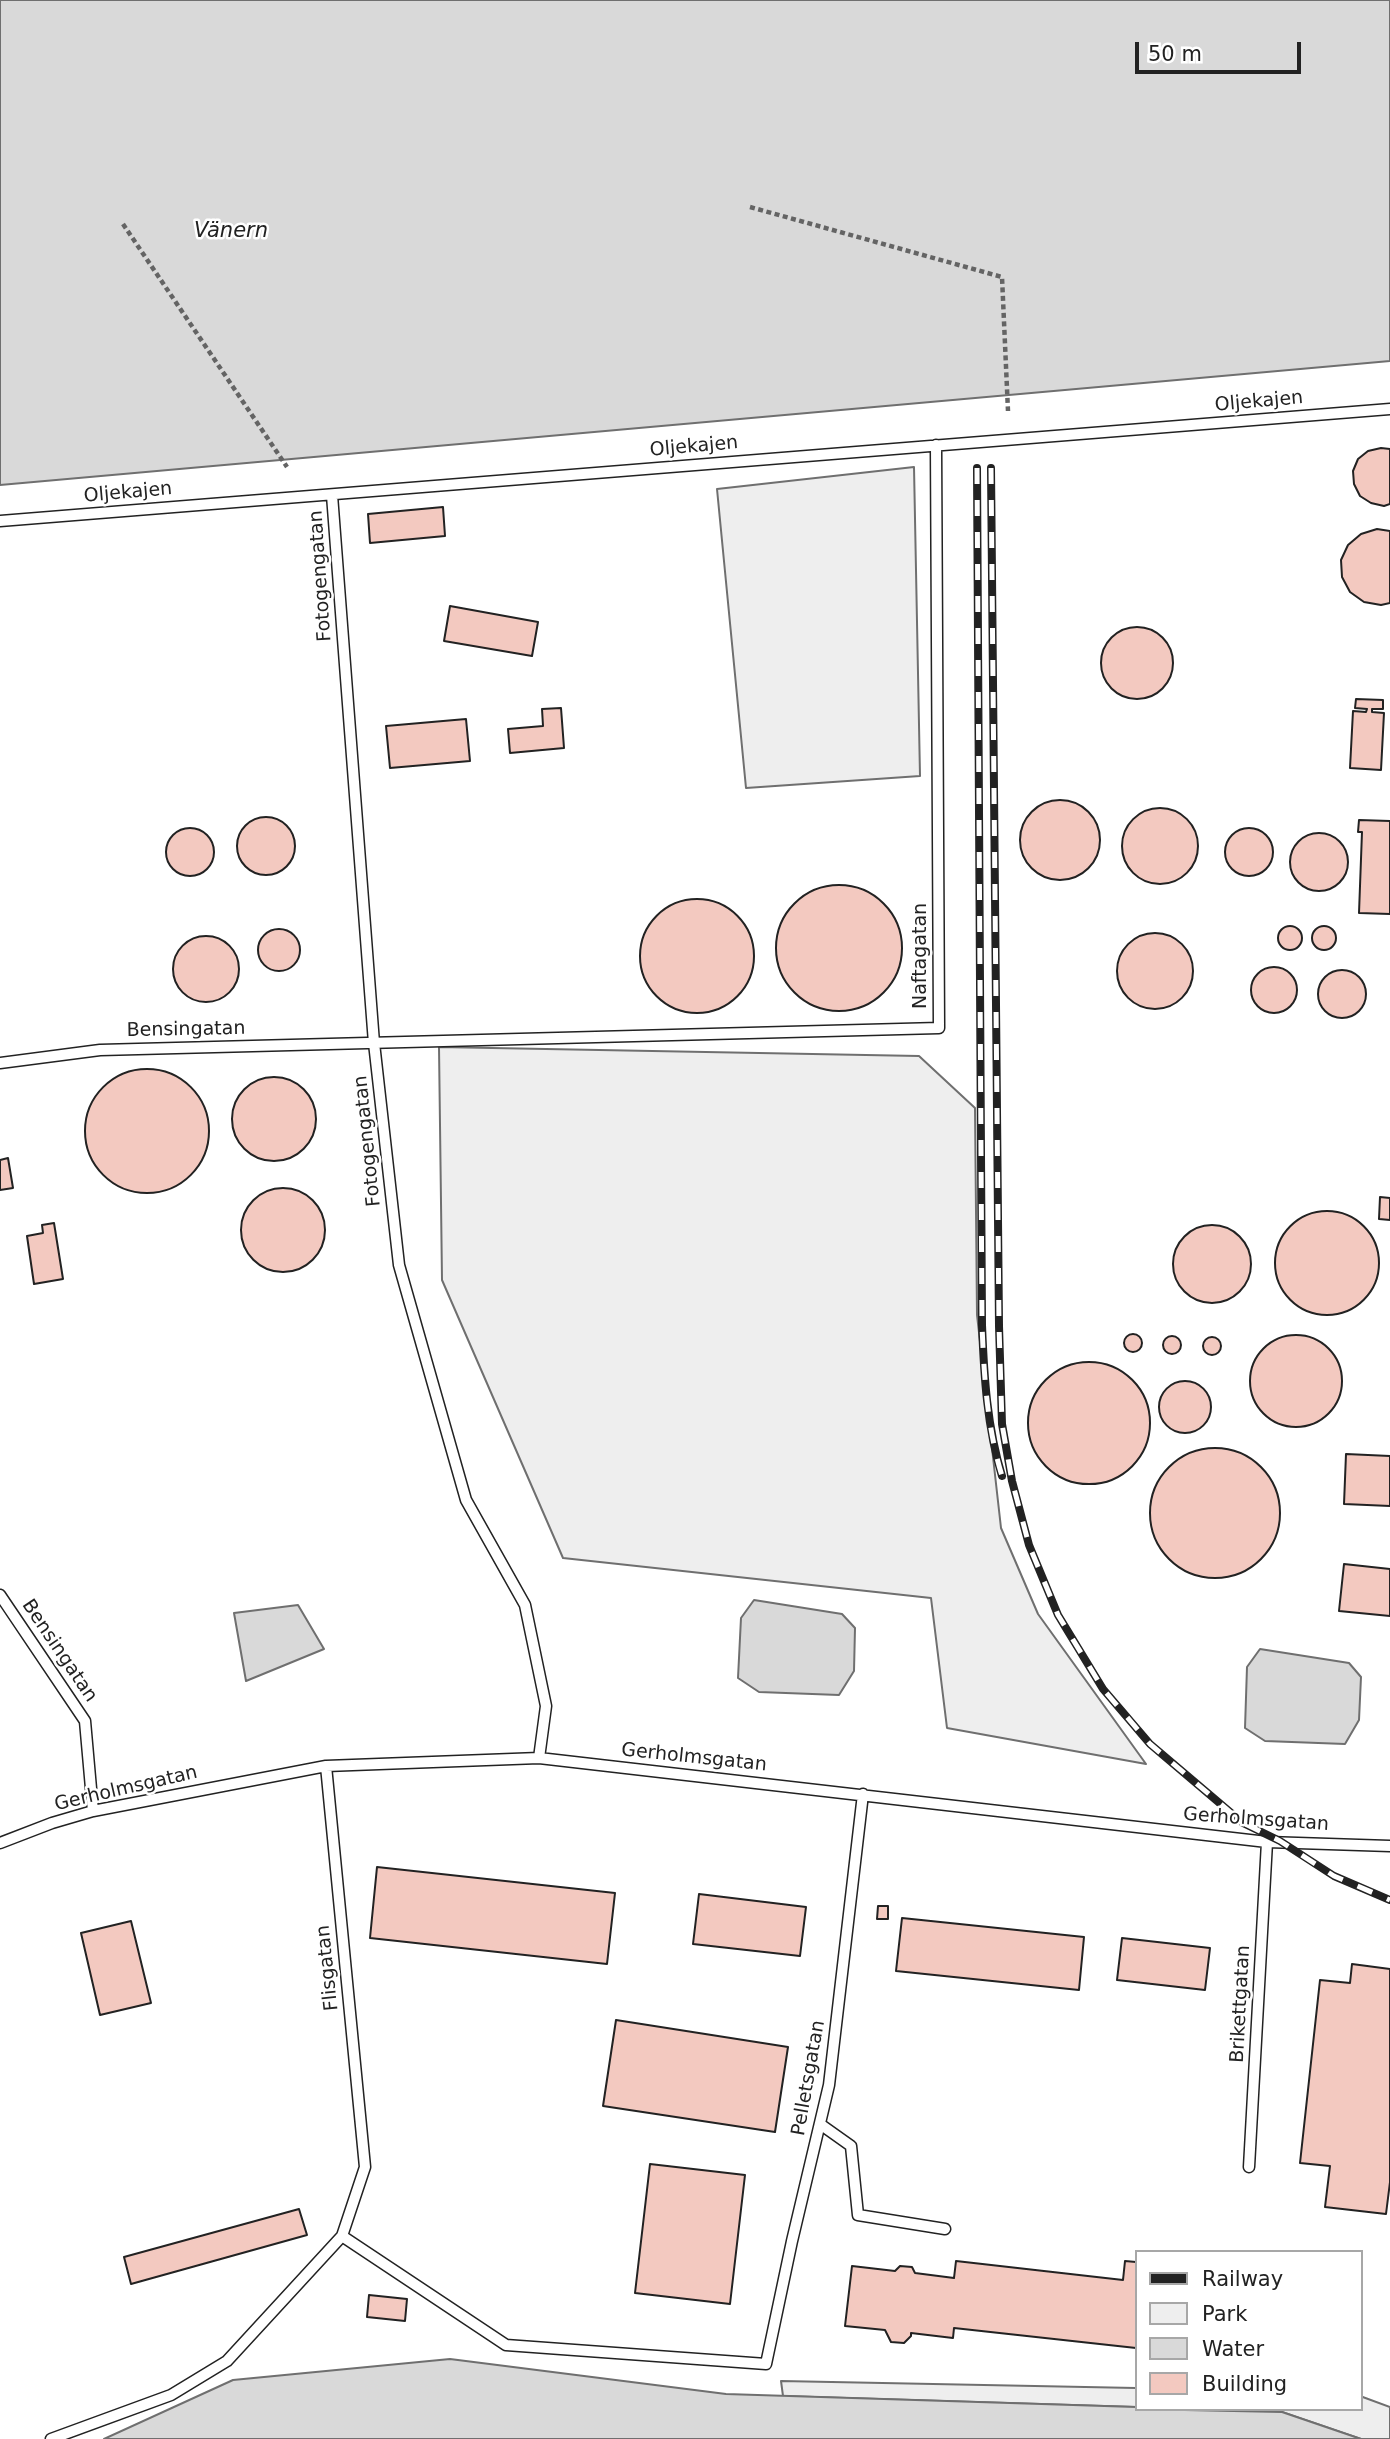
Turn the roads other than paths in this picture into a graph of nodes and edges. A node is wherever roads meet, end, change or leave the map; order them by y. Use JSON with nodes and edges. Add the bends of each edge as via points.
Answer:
{"nodes":[{"id":1,"x":1390,"y":409,"type":"edge"},
{"id":2,"x":936,"y":445,"type":"junction"},
{"id":3,"x":332,"y":495,"type":"junction"},
{"id":4,"x":0,"y":521,"type":"edge"},
{"id":5,"x":374,"y":1043,"type":"junction"},
{"id":6,"x":0,"y":1063,"type":"edge"},
{"id":7,"x":0,"y":1595,"type":"edge"},
{"id":8,"x":539,"y":1758,"type":"junction"},
{"id":9,"x":326,"y":1766,"type":"junction"},
{"id":10,"x":863,"y":1794,"type":"junction"},
{"id":11,"x":93,"y":1811,"type":"junction"},
{"id":12,"x":1267,"y":1842,"type":"junction"},
{"id":13,"x":0,"y":1843,"type":"edge"},
{"id":14,"x":1390,"y":1846,"type":"edge"},
{"id":15,"x":820,"y":2124,"type":"junction"},
{"id":16,"x":1249,"y":2168,"type":"dead end"},
{"id":17,"x":944,"y":2229,"type":"dead end"},
{"id":18,"x":342,"y":2236,"type":"junction"},
{"id":19,"x":51,"y":2439,"type":"edge"}],
"edges":[{"from":1,"to":2,"type":"lane","name":"Oljekajen"},
{"from":2,"to":3,"type":"lane","name":"Oljekajen"},
{"from":2,"to":5,"type":"lane","name":"Naftagatan","via":[[939,1028]]},
{"from":3,"to":4,"type":"lane","name":"Oljekajen"},
{"from":3,"to":5,"type":"lane","name":"Fotogengatan"},
{"from":5,"to":6,"type":"lane","name":"Bensingatan","via":[[100,1050]]},
{"from":5,"to":8,"type":"lane","name":"Fotogengatan","via":[[399,1265],[466,1500],[525,1605],[546,1706]]},
{"from":7,"to":11,"type":"lane","name":"Bensingatan","via":[[85,1721]]},
{"from":8,"to":9,"type":"lane","name":"Gerholmsgatan"},
{"from":8,"to":10,"type":"lane","name":"Gerholmsgatan"},
{"from":9,"to":11,"type":"lane","name":"Gerholmsgatan"},
{"from":9,"to":18,"type":"lane","name":"Flisgatan","via":[[365,2167]]},
{"from":10,"to":12,"type":"lane","name":"Gerholmsgatan"},
{"from":10,"to":15,"type":"lane","name":"Pelletsgatan","via":[[830,2085]]},
{"from":11,"to":13,"type":"lane","name":"Gerholmsgatan"},
{"from":12,"to":14,"type":"lane","name":"Gerholmsgatan"},
{"from":12,"to":16,"type":"lane","name":"Brikettgatan"},
{"from":15,"to":17,"type":"lane","via":[[851,2146],[858,2214]]},
{"from":15,"to":18,"type":"lane","name":"Pelletsgatan","via":[[766,2364],[506,2345]]},
{"from":18,"to":19,"type":"lane","via":[[227,2361],[171,2395]]}]}
